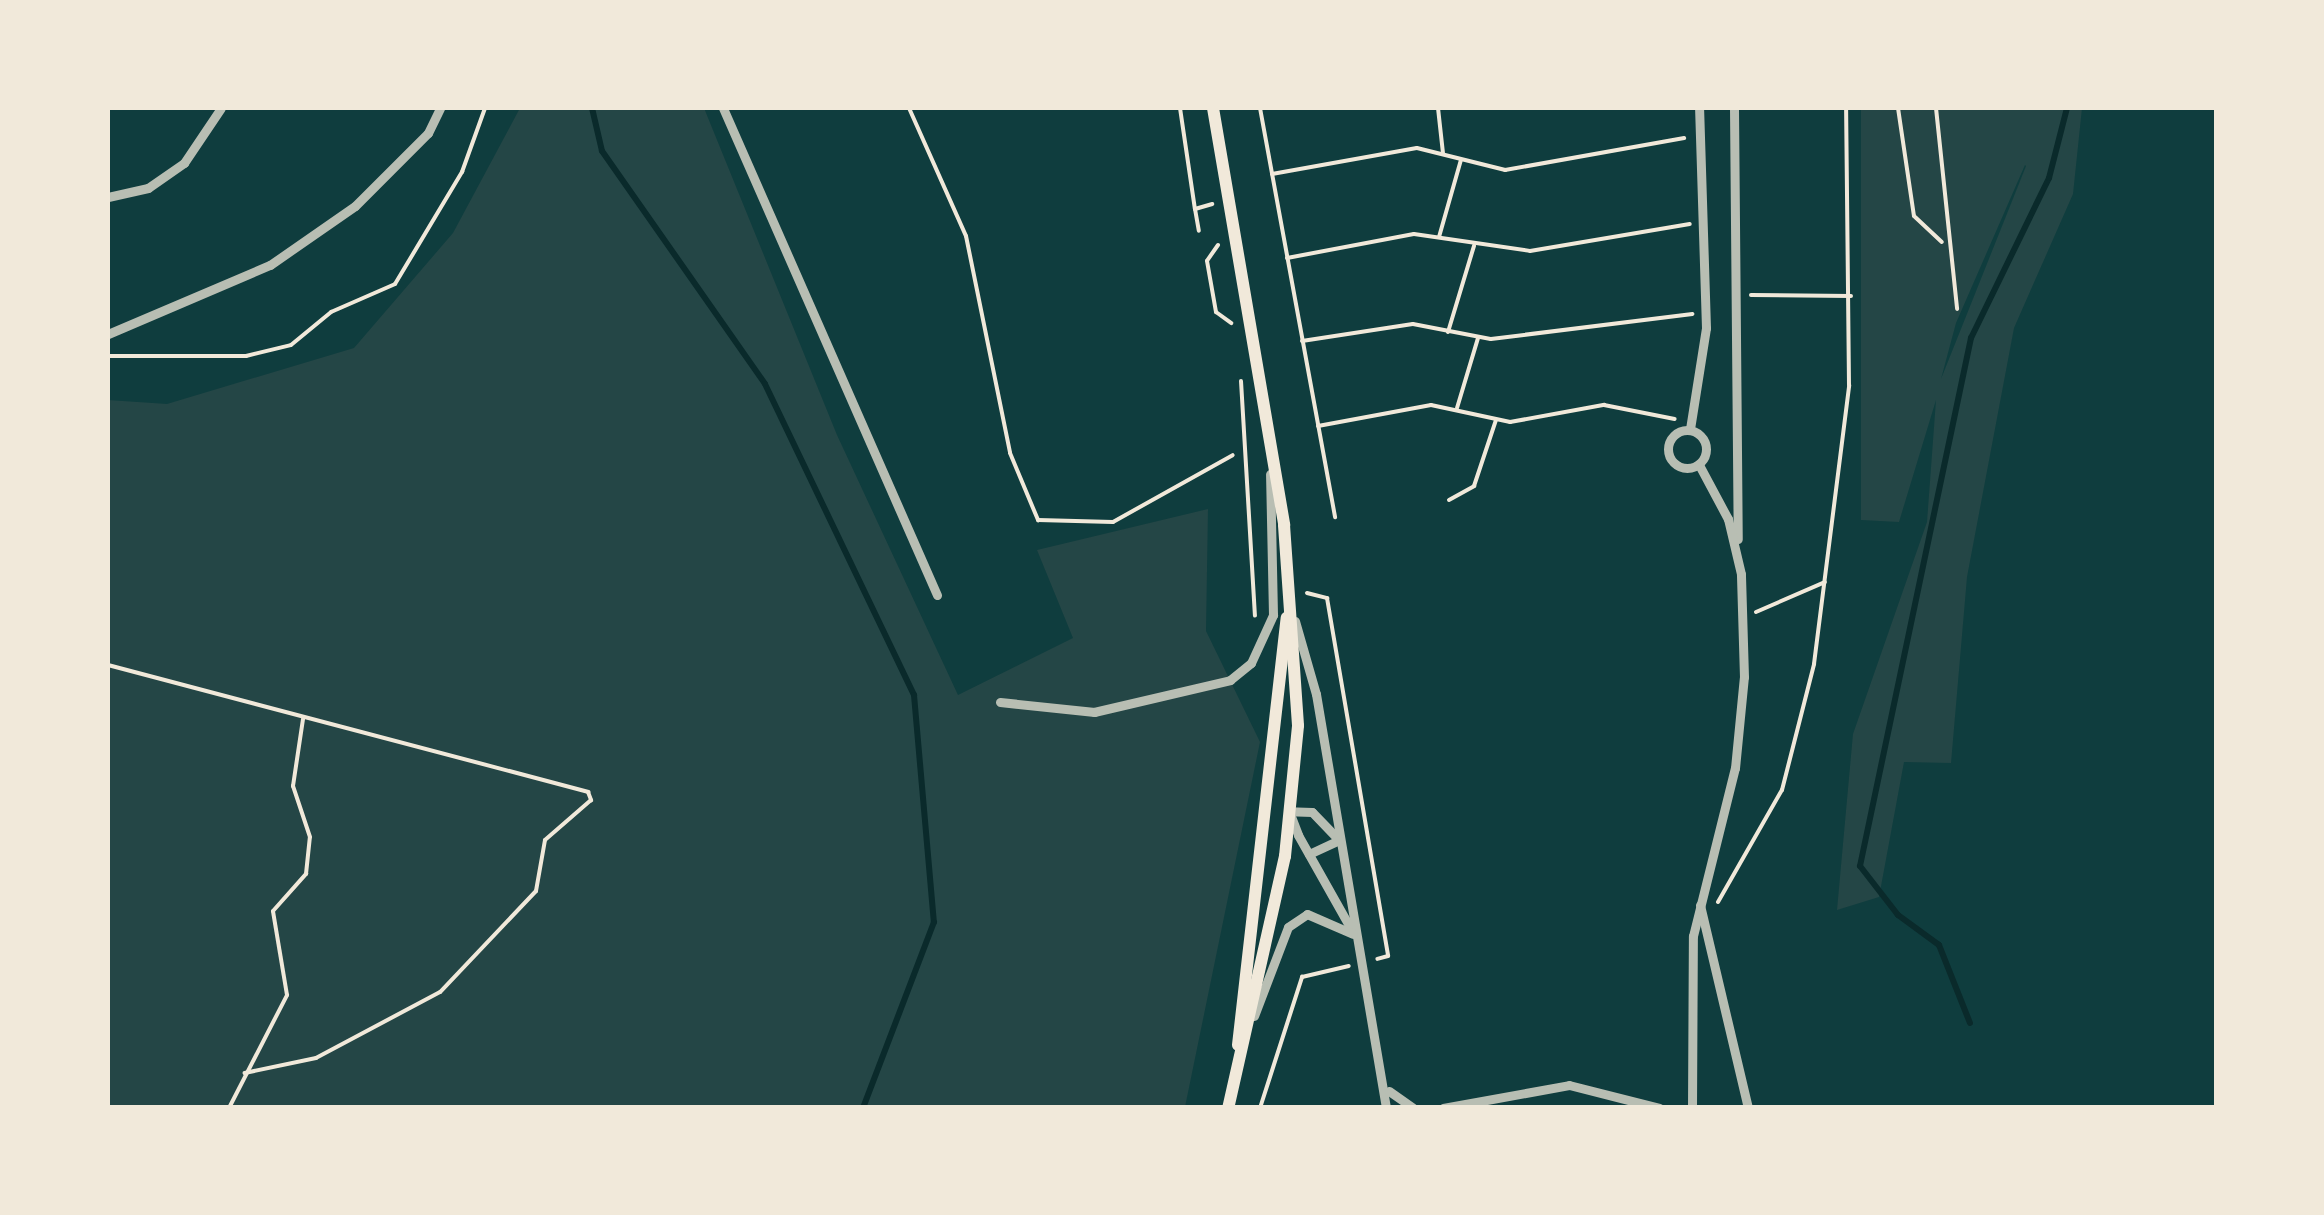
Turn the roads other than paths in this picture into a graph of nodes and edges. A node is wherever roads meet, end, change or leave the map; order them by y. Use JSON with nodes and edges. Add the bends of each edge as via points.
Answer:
{"nodes":[{"id":1,"x":220,"y":108,"type":"edge"},
{"id":2,"x":440,"y":108,"type":"edge"},
{"id":3,"x":723,"y":108,"type":"edge"},
{"id":4,"x":1213,"y":108,"type":"edge"},
{"id":5,"x":1699,"y":108,"type":"edge"},
{"id":6,"x":1734,"y":108,"type":"edge"},
{"id":7,"x":108,"y":196,"type":"edge"},
{"id":8,"x":108,"y":334,"type":"edge"},
{"id":9,"x":1690,"y":427,"type":"junction"},
{"id":10,"x":1268,"y":429,"type":"junction"},
{"id":11,"x":1699,"y":465,"type":"junction"},
{"id":12,"x":1284,"y":526,"type":"junction"},
{"id":13,"x":1741,"y":574,"type":"junction"},
{"id":14,"x":937,"y":594,"type":"dead end"},
{"id":15,"x":1295,"y":621,"type":"junction"},
{"id":16,"x":1000,"y":702,"type":"dead end"},
{"id":17,"x":1289,"y":811,"type":"junction"},
{"id":18,"x":1339,"y":840,"type":"junction"},
{"id":19,"x":1309,"y":854,"type":"junction"},
{"id":20,"x":1704,"y":908,"type":"junction"},
{"id":21,"x":1355,"y":935,"type":"junction"},
{"id":22,"x":1253,"y":1019,"type":"junction"},
{"id":23,"x":1389,"y":1091,"type":"junction"},
{"id":24,"x":1228,"y":1108,"type":"edge"},
{"id":25,"x":1386,"y":1108,"type":"edge"},
{"id":26,"x":1413,"y":1108,"type":"edge"},
{"id":27,"x":1443,"y":1108,"type":"edge"},
{"id":28,"x":1659,"y":1108,"type":"edge"},
{"id":29,"x":1692,"y":1108,"type":"edge"},
{"id":30,"x":1748,"y":1108,"type":"edge"}],
"edges":[{"from":1,"to":7,"type":"street","via":[[184,163],[148,188]]},
{"from":2,"to":8,"type":"street","via":[[428,133],[355,206],[270,265]]},
{"from":3,"to":14,"type":"street"},
{"from":4,"to":10,"type":"main road","via":[[1221,202]]},
{"from":5,"to":9,"type":"street","via":[[1707,313]]},
{"from":6,"to":13,"type":"street","via":[[1731,446]]},
{"from":9,"to":11,"type":"street","via":[[1704,440]]},
{"from":9,"to":11,"type":"street","via":[[1672,436],[1668,454],[1680,468]]},
{"from":10,"to":12,"type":"main road"},
{"from":10,"to":16,"type":"street","via":[[1273,615],[1250,663],[1213,688],[1094,712]]},
{"from":11,"to":13,"type":"street","via":[[1728,519]]},
{"from":12,"to":15,"type":"main road"},
{"from":12,"to":24,"type":"main road","via":[[1285,682]]},
{"from":13,"to":20,"type":"street","via":[[1735,768]]},
{"from":15,"to":17,"type":"main road"},
{"from":15,"to":18,"type":"street"},
{"from":17,"to":18,"type":"street","via":[[1312,812]]},
{"from":17,"to":19,"type":"street"},
{"from":17,"to":22,"type":"main road"},
{"from":18,"to":19,"type":"street"},
{"from":18,"to":21,"type":"street"},
{"from":19,"to":21,"type":"street"},
{"from":20,"to":29,"type":"street"},
{"from":20,"to":30,"type":"street","via":[[1716,990]]},
{"from":21,"to":22,"type":"street","via":[[1306,914],[1288,926]]},
{"from":21,"to":23,"type":"street"},
{"from":22,"to":24,"type":"main road"},
{"from":23,"to":25,"type":"street"},
{"from":23,"to":26,"type":"street"},
{"from":27,"to":28,"type":"street","via":[[1569,1085]]}]}
